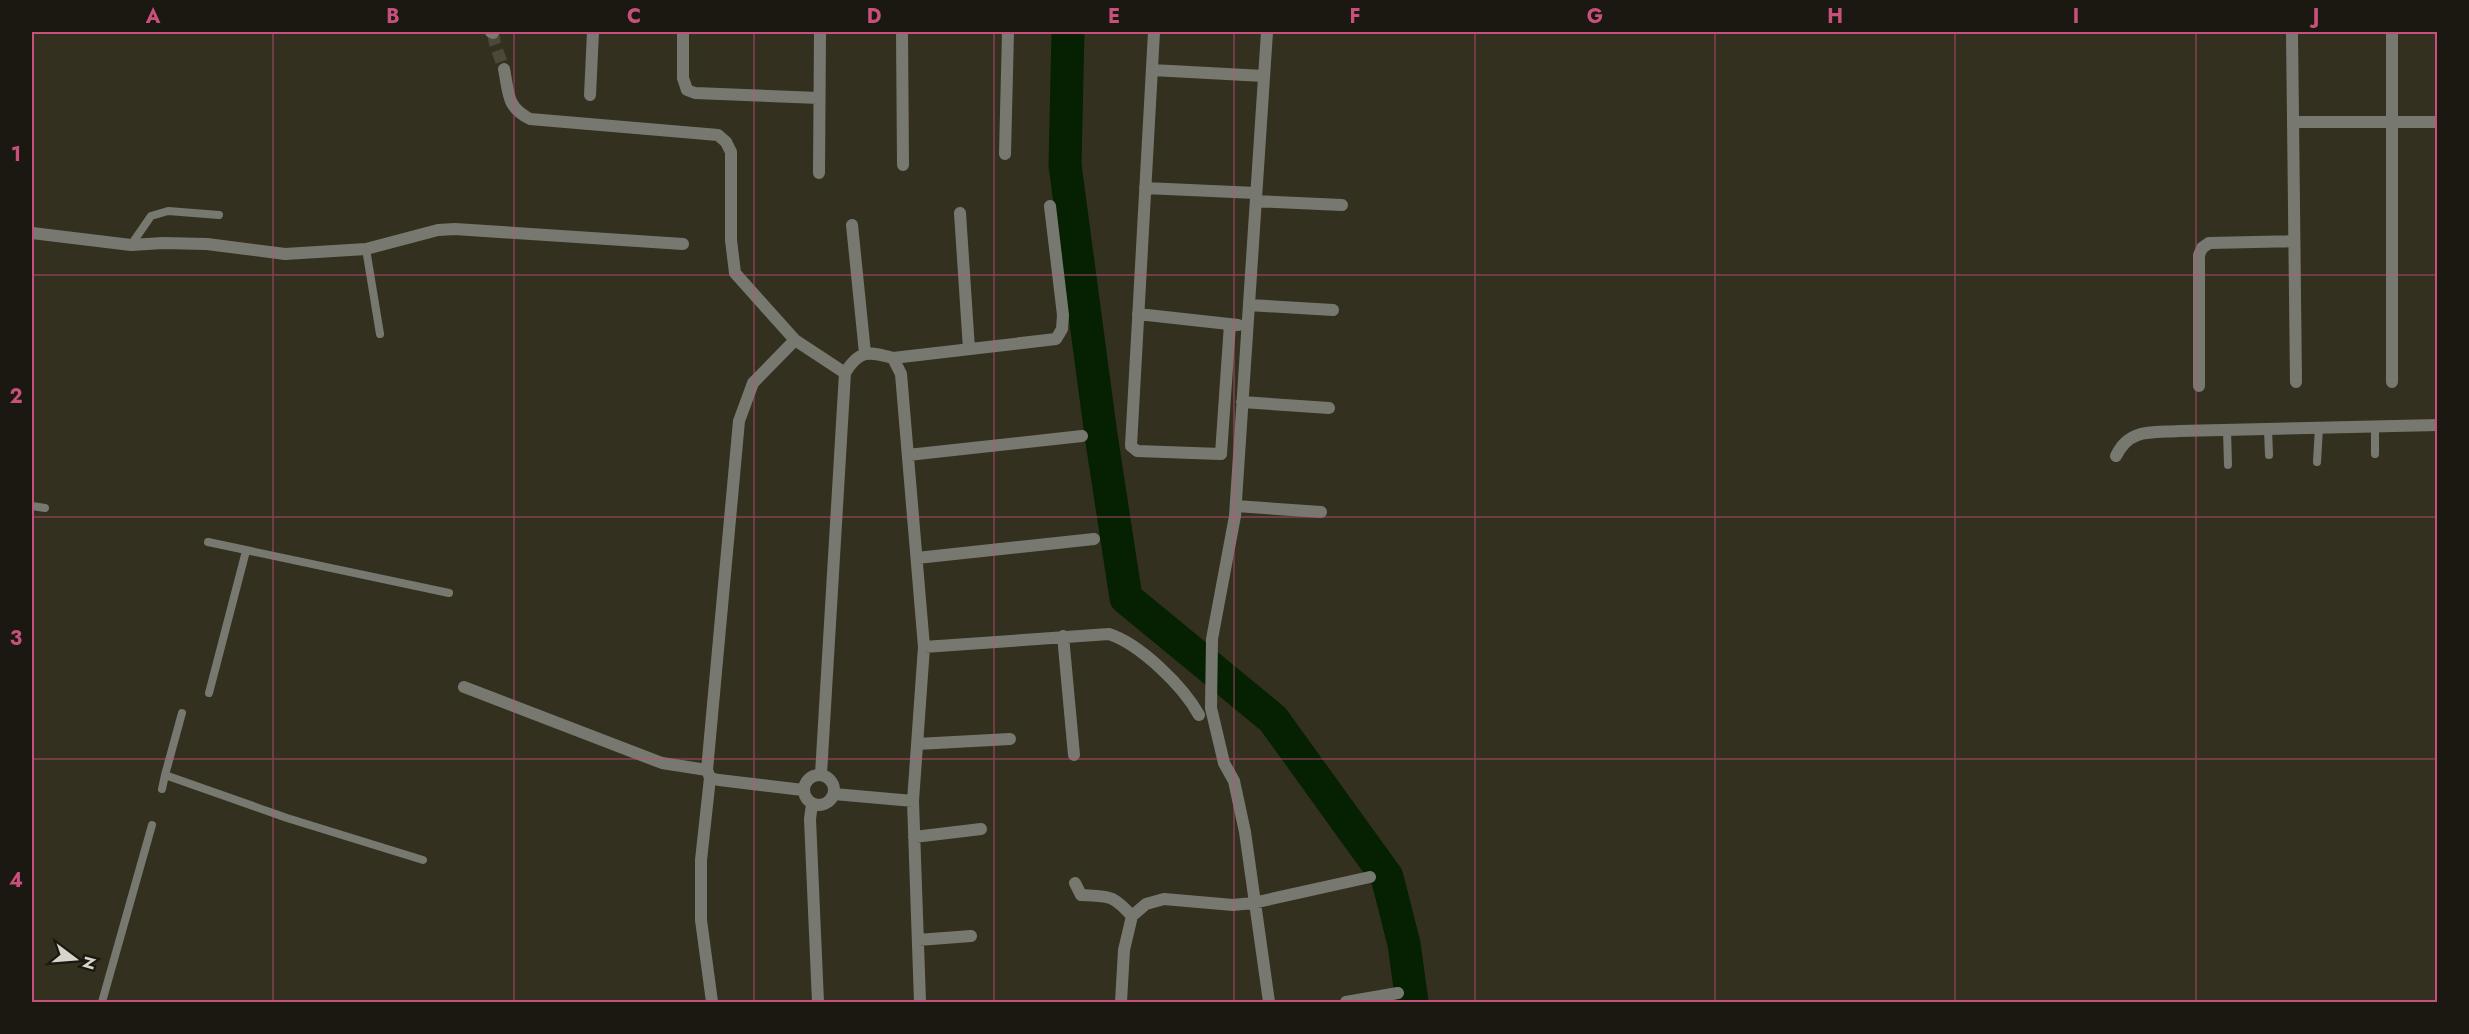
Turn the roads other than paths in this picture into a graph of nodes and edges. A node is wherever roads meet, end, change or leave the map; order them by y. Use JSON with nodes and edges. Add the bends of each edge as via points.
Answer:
{"nodes":[{"id":1,"x":592,"y":32,"type":"edge"},
{"id":2,"x":683,"y":32,"type":"edge"},
{"id":3,"x":820,"y":32,"type":"edge"},
{"id":4,"x":902,"y":32,"type":"edge"},
{"id":5,"x":1008,"y":32,"type":"edge"},
{"id":6,"x":1154,"y":32,"type":"edge"},
{"id":7,"x":1267,"y":32,"type":"edge"},
{"id":8,"x":2292,"y":32,"type":"edge"},
{"id":9,"x":2392,"y":32,"type":"edge"},
{"id":10,"x":504,"y":69,"type":"tunnel mouth"},
{"id":11,"x":1152,"y":70,"type":"junction"},
{"id":12,"x":1264,"y":76,"type":"junction"},
{"id":13,"x":590,"y":95,"type":"dead end"},
{"id":14,"x":819,"y":98,"type":"junction"},
{"id":15,"x":2293,"y":122,"type":"junction"},
{"id":16,"x":2393,"y":122,"type":"junction"},
{"id":17,"x":2438,"y":122,"type":"edge"},
{"id":18,"x":1005,"y":154,"type":"dead end"},
{"id":19,"x":903,"y":165,"type":"dead end"},
{"id":20,"x":819,"y":173,"type":"dead end"},
{"id":21,"x":1145,"y":188,"type":"junction"},
{"id":22,"x":1256,"y":197,"type":"junction"},
{"id":23,"x":1342,"y":205,"type":"dead end"},
{"id":24,"x":1050,"y":206,"type":"dead end"},
{"id":25,"x":960,"y":213,"type":"dead end"},
{"id":26,"x":219,"y":215,"type":"dead end"},
{"id":27,"x":852,"y":225,"type":"dead end"},
{"id":28,"x":32,"y":232,"type":"edge"},
{"id":29,"x":2294,"y":241,"type":"junction"},
{"id":30,"x":683,"y":244,"type":"dead end"},
{"id":31,"x":131,"y":245,"type":"junction"},
{"id":32,"x":366,"y":249,"type":"junction"},
{"id":33,"x":1249,"y":305,"type":"junction"},
{"id":34,"x":1334,"y":310,"type":"dead end"},
{"id":35,"x":1138,"y":314,"type":"junction"},
{"id":36,"x":1230,"y":324,"type":"junction"},
{"id":37,"x":1248,"y":325,"type":"junction"},
{"id":38,"x":380,"y":334,"type":"dead end"},
{"id":39,"x":795,"y":340,"type":"junction"},
{"id":40,"x":969,"y":349,"type":"junction"},
{"id":41,"x":865,"y":354,"type":"junction"},
{"id":42,"x":893,"y":358,"type":"junction"},
{"id":43,"x":845,"y":373,"type":"junction"},
{"id":44,"x":2296,"y":382,"type":"dead end"},
{"id":45,"x":2392,"y":382,"type":"dead end"},
{"id":46,"x":2199,"y":386,"type":"dead end"},
{"id":47,"x":1242,"y":402,"type":"junction"},
{"id":48,"x":1329,"y":408,"type":"dead end"},
{"id":49,"x":2438,"y":425,"type":"edge"},
{"id":50,"x":2374,"y":426,"type":"junction"},
{"id":51,"x":2319,"y":428,"type":"junction"},
{"id":52,"x":2268,"y":429,"type":"junction"},
{"id":53,"x":2227,"y":430,"type":"junction"},
{"id":54,"x":1082,"y":436,"type":"dead end"},
{"id":55,"x":2375,"y":454,"type":"dead end"},
{"id":56,"x":908,"y":455,"type":"junction"},
{"id":57,"x":2269,"y":455,"type":"dead end"},
{"id":58,"x":2116,"y":456,"type":"dead end"},
{"id":59,"x":2317,"y":462,"type":"dead end"},
{"id":60,"x":2229,"y":465,"type":"dead end"},
{"id":61,"x":32,"y":506,"type":"edge"},
{"id":62,"x":1236,"y":506,"type":"junction"},
{"id":63,"x":45,"y":508,"type":"dead end"},
{"id":64,"x":1321,"y":512,"type":"dead end"},
{"id":65,"x":1094,"y":539,"type":"dead end"},
{"id":66,"x":208,"y":542,"type":"dead end"},
{"id":67,"x":246,"y":550,"type":"junction"},
{"id":68,"x":916,"y":558,"type":"junction"},
{"id":69,"x":449,"y":593,"type":"dead end"},
{"id":70,"x":1063,"y":636,"type":"junction"},
{"id":71,"x":924,"y":647,"type":"junction"},
{"id":72,"x":464,"y":687,"type":"dead end"},
{"id":73,"x":209,"y":693,"type":"dead end"},
{"id":74,"x":182,"y":713,"type":"dead end"},
{"id":75,"x":1199,"y":715,"type":"dead end"},
{"id":76,"x":1010,"y":739,"type":"dead end"},
{"id":77,"x":918,"y":744,"type":"junction"},
{"id":78,"x":1074,"y":755,"type":"dead end"},
{"id":79,"x":709,"y":774,"type":"junction"},
{"id":80,"x":821,"y":774,"type":"junction"},
{"id":81,"x":165,"y":775,"type":"junction"},
{"id":82,"x":162,"y":789,"type":"dead end"},
{"id":83,"x":803,"y":790,"type":"junction"},
{"id":84,"x":834,"y":794,"type":"junction"},
{"id":85,"x":913,"y":801,"type":"junction"},
{"id":86,"x":812,"y":804,"type":"junction"},
{"id":87,"x":152,"y":825,"type":"dead end"},
{"id":88,"x":981,"y":829,"type":"dead end"},
{"id":89,"x":914,"y":837,"type":"junction"},
{"id":90,"x":423,"y":860,"type":"dead end"},
{"id":91,"x":1370,"y":877,"type":"dead end"},
{"id":92,"x":1075,"y":883,"type":"dead end"},
{"id":93,"x":1253,"y":903,"type":"junction"},
{"id":94,"x":1132,"y":916,"type":"junction"},
{"id":95,"x":971,"y":936,"type":"dead end"},
{"id":96,"x":918,"y":940,"type":"junction"},
{"id":97,"x":1398,"y":993,"type":"dead end"},
{"id":98,"x":102,"y":1002,"type":"edge"},
{"id":99,"x":712,"y":1002,"type":"edge"},
{"id":100,"x":818,"y":1002,"type":"edge"},
{"id":101,"x":920,"y":1002,"type":"edge"},
{"id":102,"x":1120,"y":1002,"type":"edge"},
{"id":103,"x":1269,"y":1002,"type":"edge"},
{"id":104,"x":1346,"y":1002,"type":"edge"}],
"edges":[{"from":1,"to":13,"type":"street"},
{"from":2,"to":14,"type":"street","via":[[683,78],[687,90]]},
{"from":3,"to":14,"type":"street"},
{"from":4,"to":19,"type":"street"},
{"from":5,"to":18,"type":"street"},
{"from":6,"to":11,"type":"street"},
{"from":7,"to":12,"type":"street"},
{"from":8,"to":15,"type":"street"},
{"from":9,"to":16,"type":"street"},
{"from":10,"to":39,"type":"street","via":[[511,104],[530,119],[718,135],[726,142],[731,152],[735,273]]},
{"from":11,"to":12,"type":"street"},
{"from":11,"to":21,"type":"street"},
{"from":12,"to":22,"type":"street"},
{"from":14,"to":20,"type":"street"},
{"from":15,"to":16,"type":"street"},
{"from":15,"to":29,"type":"street"},
{"from":16,"to":17,"type":"street"},
{"from":16,"to":45,"type":"street"},
{"from":21,"to":22,"type":"street"},
{"from":21,"to":35,"type":"street"},
{"from":22,"to":23,"type":"street"},
{"from":22,"to":33,"type":"street"},
{"from":24,"to":40,"type":"street","via":[[1062,329],[1056,339]]},
{"from":25,"to":40,"type":"street"},
{"from":26,"to":31,"type":"lane","via":[[168,212],[151,216]]},
{"from":27,"to":41,"type":"street"},
{"from":28,"to":31,"type":"street"},
{"from":29,"to":44,"type":"street"},
{"from":29,"to":46,"type":"street","via":[[2209,243],[2202,248]]},
{"from":30,"to":32,"type":"street","via":[[455,229]]},
{"from":31,"to":32,"type":"street","via":[[207,244],[285,254]]},
{"from":32,"to":38,"type":"lane"},
{"from":33,"to":34,"type":"street"},
{"from":33,"to":37,"type":"street"},
{"from":35,"to":36,"type":"street"},
{"from":35,"to":36,"type":"street","via":[[1131,446],[1137,451],[1221,454]]},
{"from":36,"to":37,"type":"street"},
{"from":37,"to":47,"type":"street"},
{"from":39,"to":43,"type":"street"},
{"from":39,"to":79,"type":"street","via":[[753,383],[739,421]]},
{"from":40,"to":42,"type":"street"},
{"from":41,"to":42,"type":"street"},
{"from":41,"to":43,"type":"street","via":[[853,361]]},
{"from":42,"to":56,"type":"street","via":[[900,374]]},
{"from":43,"to":80,"type":"street"},
{"from":47,"to":48,"type":"street"},
{"from":47,"to":62,"type":"street"},
{"from":49,"to":50,"type":"street"},
{"from":50,"to":51,"type":"street"},
{"from":50,"to":55,"type":"lane"},
{"from":51,"to":52,"type":"street"},
{"from":51,"to":59,"type":"lane"},
{"from":52,"to":53,"type":"street"},
{"from":52,"to":57,"type":"lane"},
{"from":53,"to":58,"type":"street","via":[[2131,436]]},
{"from":53,"to":60,"type":"lane"},
{"from":54,"to":56,"type":"street"},
{"from":56,"to":68,"type":"street"},
{"from":61,"to":63,"type":"lane"},
{"from":62,"to":64,"type":"street"},
{"from":62,"to":93,"type":"street","via":[[1212,639],[1211,708],[1245,832]]},
{"from":65,"to":68,"type":"street"},
{"from":66,"to":67,"type":"lane"},
{"from":67,"to":69,"type":"lane"},
{"from":67,"to":73,"type":"lane"},
{"from":68,"to":71,"type":"street"},
{"from":70,"to":71,"type":"street"},
{"from":70,"to":75,"type":"street","via":[[1109,634],[1123,639],[1161,671],[1192,702]]},
{"from":70,"to":78,"type":"street"},
{"from":71,"to":77,"type":"street"},
{"from":72,"to":79,"type":"street","via":[[662,763]]},
{"from":74,"to":81,"type":"lane"},
{"from":76,"to":77,"type":"street"},
{"from":77,"to":85,"type":"street"},
{"from":79,"to":83,"type":"street"},
{"from":79,"to":99,"type":"street","via":[[700,920]]},
{"from":80,"to":83,"type":"street","via":[[812,775]]},
{"from":80,"to":84,"type":"street","via":[[834,785]]},
{"from":81,"to":82,"type":"lane"},
{"from":81,"to":90,"type":"lane"},
{"from":83,"to":86,"type":"street","via":[[805,799]]},
{"from":84,"to":85,"type":"street"},
{"from":84,"to":86,"type":"street","via":[[821,806]]},
{"from":85,"to":89,"type":"street"},
{"from":86,"to":100,"type":"street"},
{"from":87,"to":98,"type":"lane"},
{"from":88,"to":89,"type":"street"},
{"from":89,"to":96,"type":"street"},
{"from":91,"to":93,"type":"street"},
{"from":92,"to":94,"type":"street","via":[[1081,896],[1111,897]]},
{"from":93,"to":94,"type":"street","via":[[1164,899],[1146,904]]},
{"from":93,"to":103,"type":"street"},
{"from":94,"to":102,"type":"street","via":[[1124,950]]},
{"from":95,"to":96,"type":"street"},
{"from":96,"to":101,"type":"street"},
{"from":97,"to":104,"type":"street"}]}
